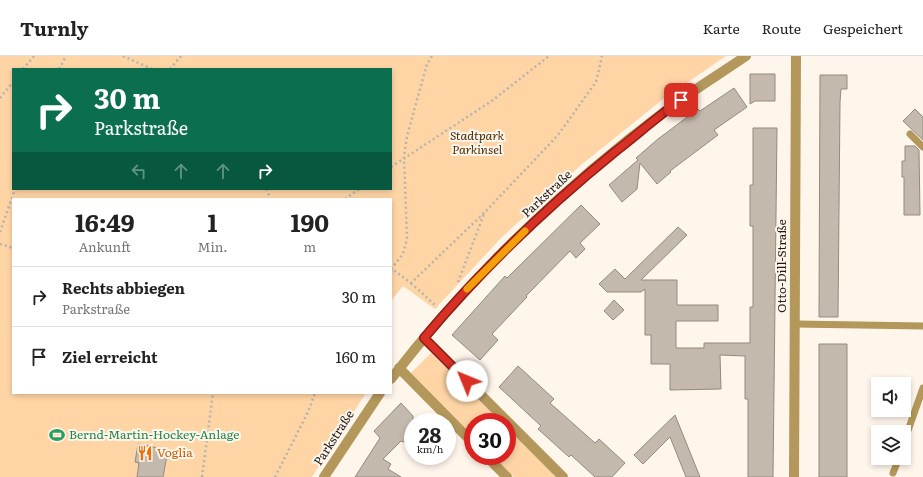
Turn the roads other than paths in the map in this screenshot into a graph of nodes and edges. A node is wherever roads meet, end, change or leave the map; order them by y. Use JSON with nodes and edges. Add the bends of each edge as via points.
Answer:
{"nodes":[{"id":1,"x":746,"y":56,"type":"edge"},
{"id":2,"x":796,"y":56,"type":"edge"},
{"id":3,"x":910,"y":134,"type":"dead end"},
{"id":4,"x":923,"y":147,"type":"edge"},
{"id":5,"x":795,"y":324,"type":"junction"},
{"id":6,"x":923,"y":326,"type":"edge"},
{"id":7,"x":424,"y":338,"type":"junction"},
{"id":8,"x":399,"y":368,"type":"junction"},
{"id":9,"x":392,"y":378,"type":"edge"},
{"id":10,"x":923,"y":388,"type":"edge"},
{"id":11,"x":379,"y":394,"type":"edge"},
{"id":12,"x":910,"y":425,"type":"edge"},
{"id":13,"x":464,"y":434,"type":"edge"},
{"id":14,"x":495,"y":465,"type":"edge"},
{"id":15,"x":896,"y":465,"type":"edge"},
{"id":16,"x":893,"y":473,"type":"dead end"},
{"id":17,"x":324,"y":477,"type":"edge"},
{"id":18,"x":507,"y":477,"type":"edge"},
{"id":19,"x":563,"y":477,"type":"edge"},
{"id":20,"x":794,"y":477,"type":"edge"}],
"edges":[{"from":1,"to":7,"type":"street","name":"Parkstraße","via":[[668,109],[586,175],[466,289]]},
{"from":2,"to":5,"type":"street","name":"Otto-Dill-Straße"},
{"from":3,"to":4,"type":"lane"},
{"from":5,"to":6,"type":"lane"},
{"from":5,"to":20,"type":"street","name":"Otto-Dill-Straße"},
{"from":7,"to":8,"type":"street","name":"Parkstraße"},
{"from":7,"to":19,"type":"street"},
{"from":8,"to":9,"type":"street","name":"Parkstraße"},
{"from":8,"to":13,"type":"street"},
{"from":10,"to":12,"type":"lane"},
{"from":11,"to":17,"type":"street","name":"Parkstraße"},
{"from":14,"to":18,"type":"street"},
{"from":15,"to":16,"type":"lane"}]}
